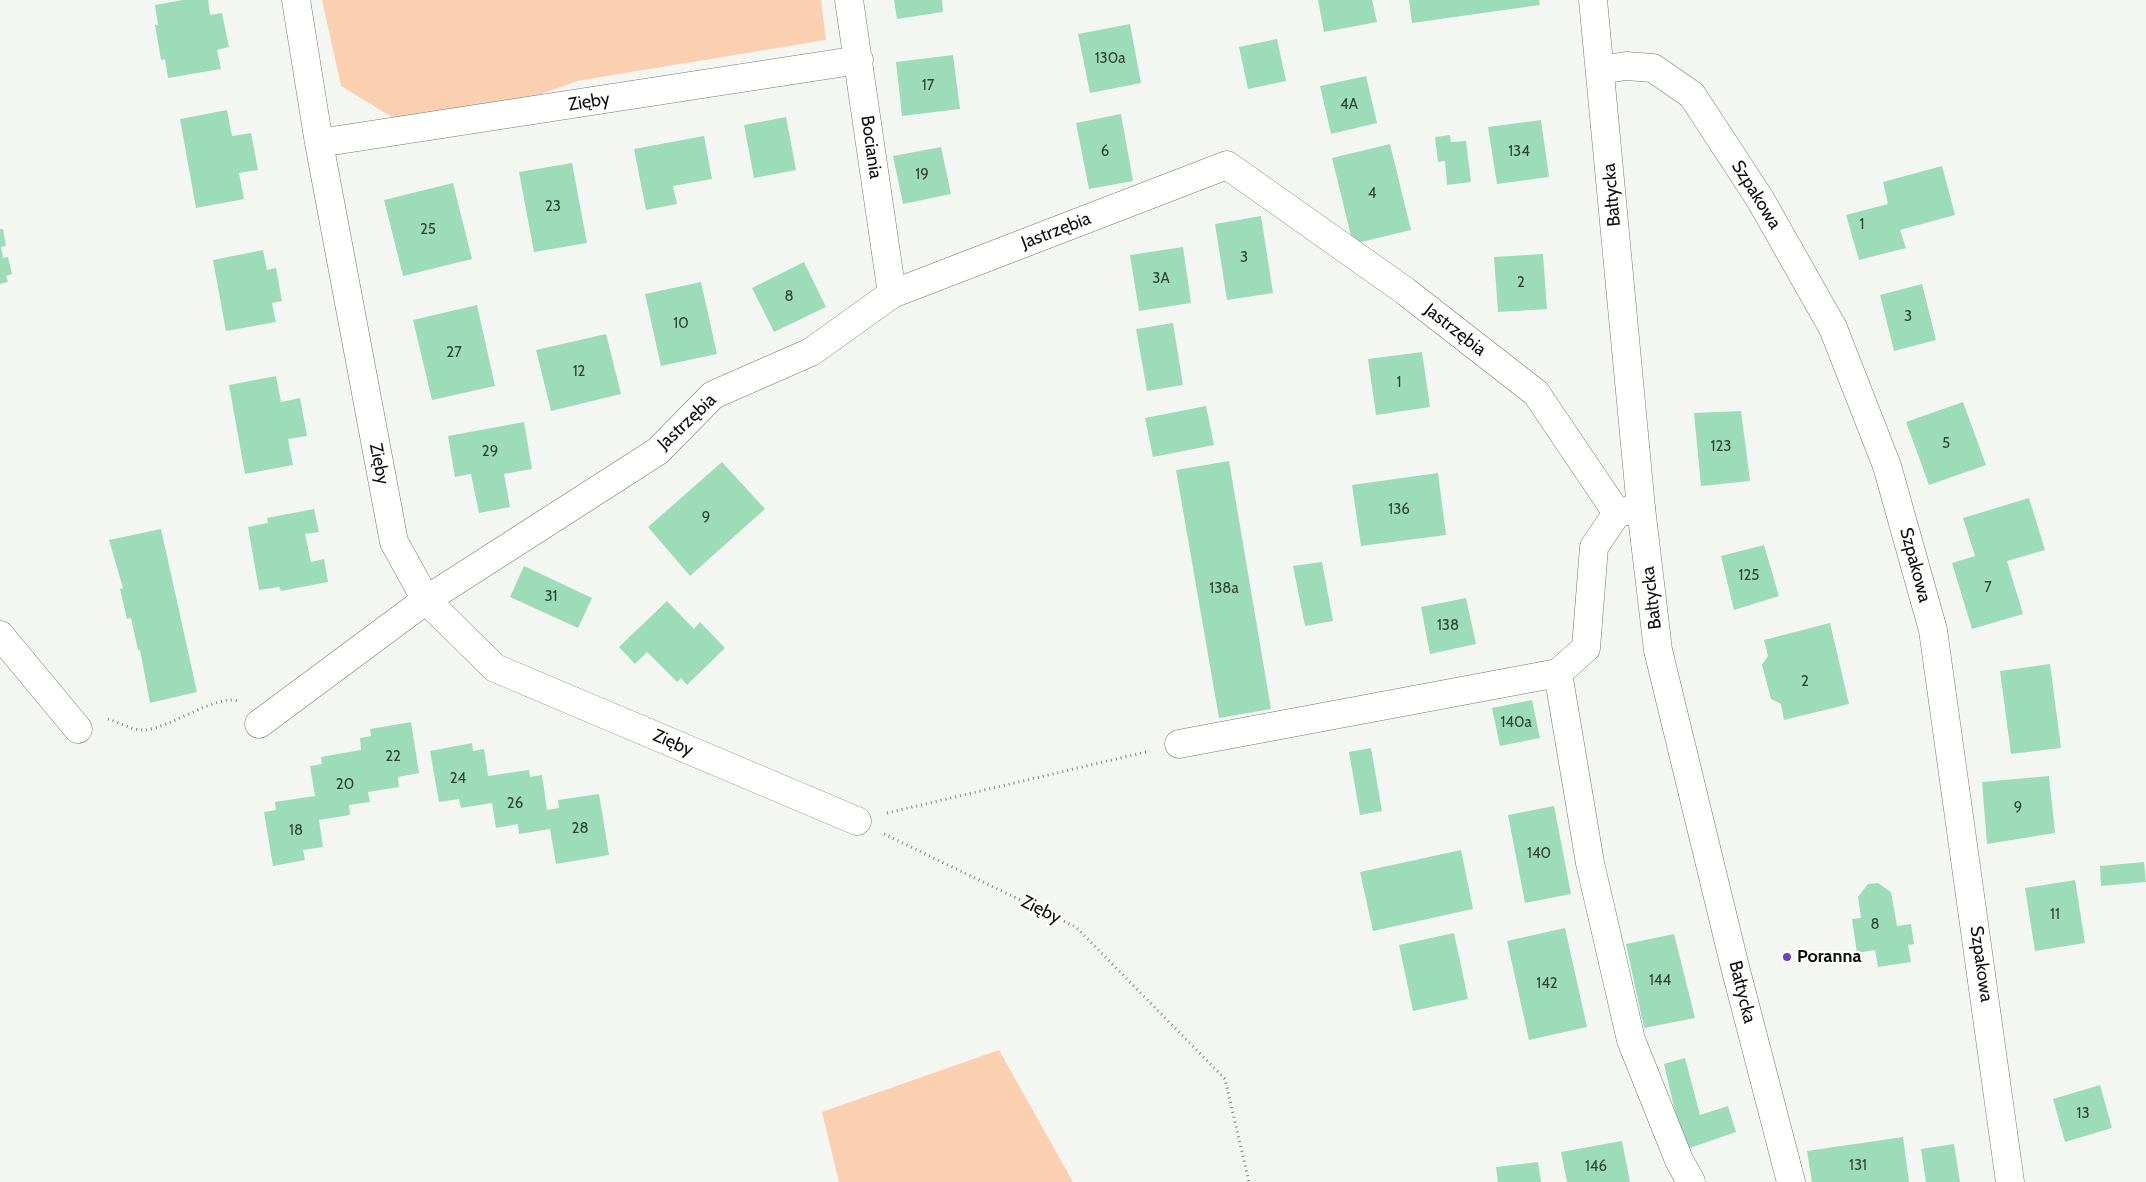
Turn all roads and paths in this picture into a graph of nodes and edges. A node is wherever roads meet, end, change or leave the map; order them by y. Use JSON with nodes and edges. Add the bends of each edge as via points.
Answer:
{"nodes":[{"id":1,"x":296,"y":0,"type":"edge"},
{"id":2,"x":849,"y":0,"type":"edge"},
{"id":3,"x":1593,"y":0,"type":"edge"},
{"id":4,"x":859,"y":60,"type":"junction"},
{"id":5,"x":1600,"y":70,"type":"junction"},
{"id":6,"x":319,"y":143,"type":"junction"},
{"id":7,"x":892,"y":294,"type":"junction"},
{"id":8,"x":1629,"y":511,"type":"junction"},
{"id":9,"x":426,"y":600,"type":"junction"},
{"id":10,"x":0,"y":635,"type":"edge"},
{"id":11,"x":1558,"y":673,"type":"junction"},
{"id":12,"x":267,"y":718,"type":"joint"},
{"id":13,"x":74,"y":724,"type":"joint"},
{"id":14,"x":1179,"y":744,"type":"joint"},
{"id":15,"x":857,"y":821,"type":"junction"},
{"id":16,"x":1249,"y":1182,"type":"edge"},
{"id":17,"x":1691,"y":1182,"type":"edge"},
{"id":18,"x":1791,"y":1182,"type":"edge"},
{"id":19,"x":2010,"y":1182,"type":"edge"}],
"edges":[{"from":1,"to":6,"type":"street","name":"Zięby"},
{"from":2,"to":4,"type":"street","name":"Bociania"},
{"from":3,"to":5,"type":"street","name":"Bałtycka"},
{"from":4,"to":6,"type":"street","name":"Zięby"},
{"from":4,"to":7,"type":"street","name":"Bociania"},
{"from":5,"to":8,"type":"street","name":"Bałtycka"},
{"from":5,"to":19,"type":"street","name":"Szpakowa","via":[[1626,66],[1653,68],[1692,95],[1760,199],[1833,328],[1887,466],[1933,630]]},
{"from":6,"to":9,"type":"street","name":"Zięby","via":[[394,542]]},
{"from":7,"to":8,"type":"street","name":"Jastrzębia","via":[[1227,165],[1405,291],[1536,393]]},
{"from":7,"to":9,"type":"street","name":"Jastrzębia","via":[[811,352],[713,395],[658,451]]},
{"from":8,"to":11,"type":"street","via":[[1594,547],[1586,648]]},
{"from":8,"to":18,"type":"street","name":"Bałtycka","via":[[1658,650]]},
{"from":9,"to":12,"type":"street","name":"Jastrzębia"},
{"from":9,"to":15,"type":"street","name":"Zięby","via":[[495,668]]},
{"from":10,"to":13,"type":"street"},
{"from":11,"to":14,"type":"street"},
{"from":11,"to":17,"type":"street","via":[[1590,863],[1631,1040],[1678,1160]]},
{"from":12,"to":13,"type":"path","via":[[233,699],[204,707],[168,725],[142,731],[96,715]]},
{"from":14,"to":15,"type":"path"},
{"from":15,"to":16,"type":"path","name":"Zięby","via":[[1076,927],[1225,1079]]}]}
